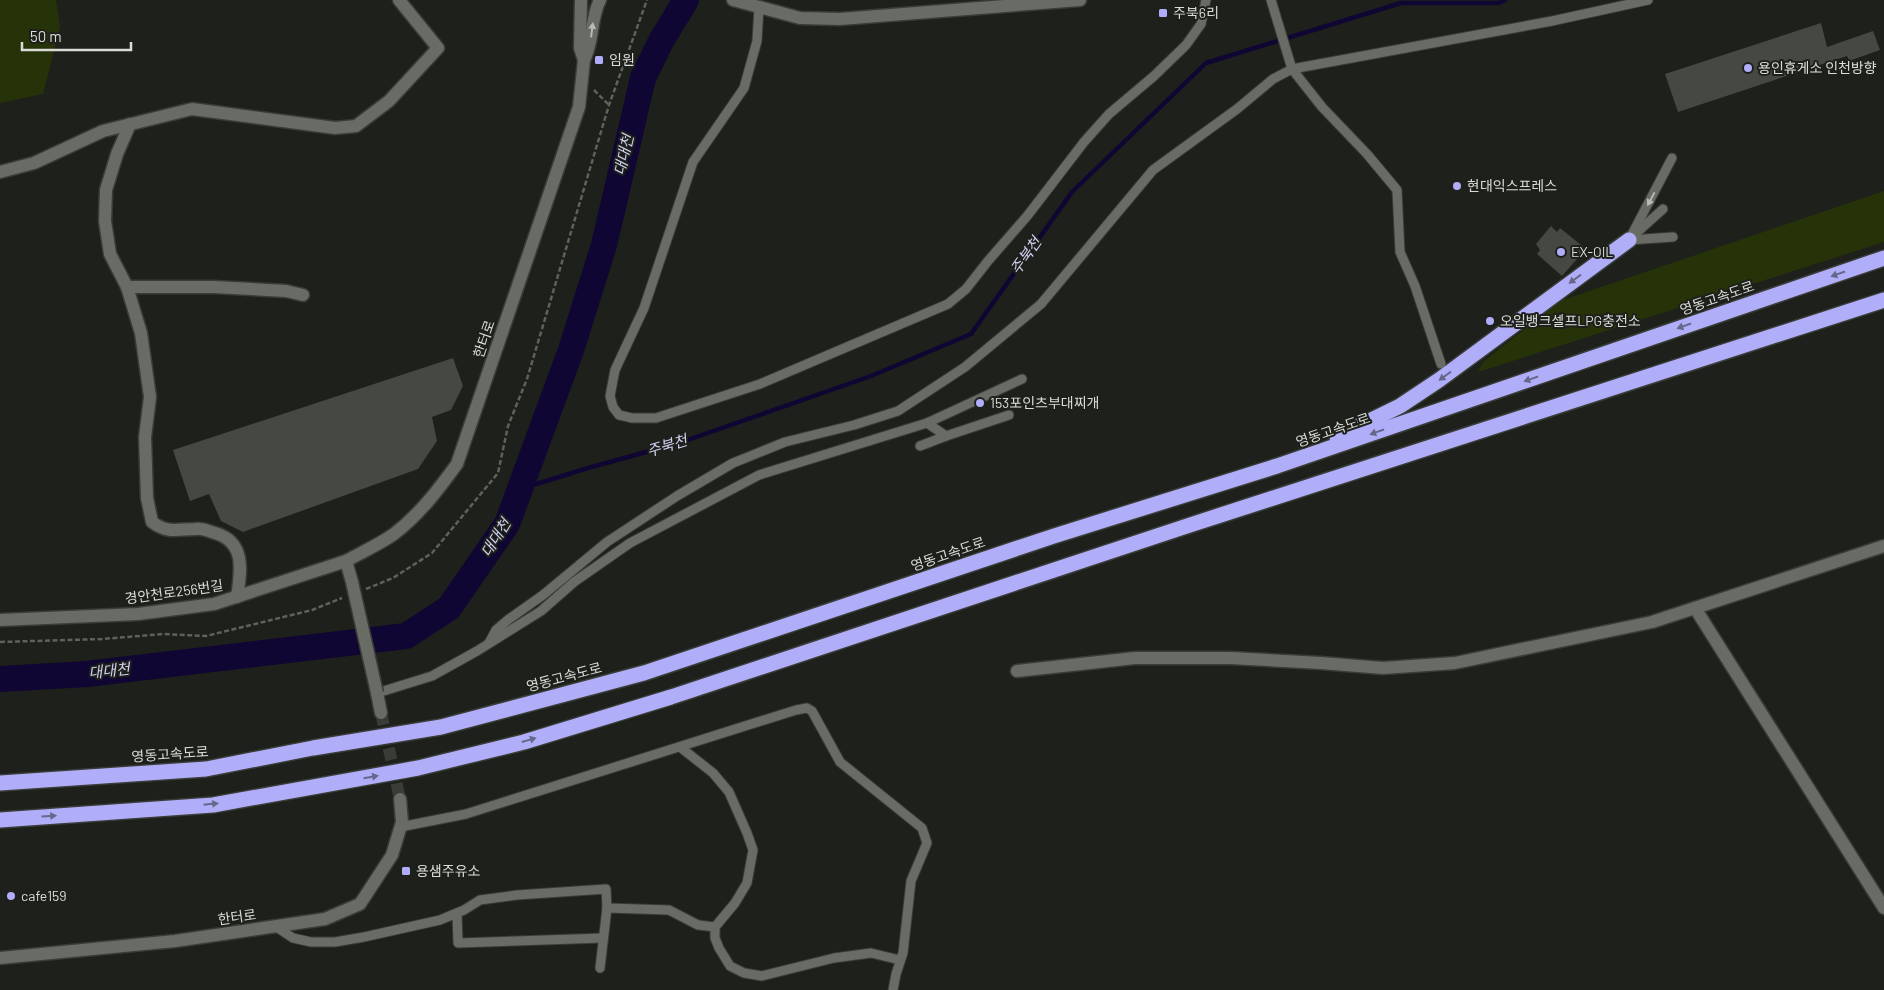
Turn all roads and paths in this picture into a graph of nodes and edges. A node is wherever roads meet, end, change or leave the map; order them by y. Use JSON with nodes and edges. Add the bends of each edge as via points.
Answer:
{"nodes":[{"id":1,"x":399,"y":0,"type":"edge"},
{"id":2,"x":581,"y":0,"type":"edge"},
{"id":3,"x":600,"y":0,"type":"edge"},
{"id":4,"x":647,"y":0,"type":"edge"},
{"id":5,"x":1080,"y":0,"type":"edge"},
{"id":6,"x":1206,"y":0,"type":"edge"},
{"id":7,"x":1648,"y":0,"type":"edge"},
{"id":8,"x":739,"y":1,"type":"edge"},
{"id":9,"x":1272,"y":4,"type":"edge"},
{"id":10,"x":759,"y":7,"type":"junction"},
{"id":11,"x":584,"y":60,"type":"junction"},
{"id":12,"x":1292,"y":69,"type":"junction"},
{"id":13,"x":582,"y":82,"type":"junction"},
{"id":14,"x":609,"y":105,"type":"junction"},
{"id":15,"x":130,"y":124,"type":"junction"},
{"id":16,"x":1672,"y":158,"type":"dead end"},
{"id":17,"x":0,"y":172,"type":"edge"},
{"id":18,"x":1663,"y":209,"type":"dead end"},
{"id":19,"x":1673,"y":237,"type":"dead end"},
{"id":20,"x":1629,"y":240,"type":"junction"},
{"id":21,"x":1884,"y":258,"type":"edge"},
{"id":22,"x":127,"y":287,"type":"junction"},
{"id":23,"x":303,"y":295,"type":"dead end"},
{"id":24,"x":1884,"y":300,"type":"edge"},
{"id":25,"x":1441,"y":364,"type":"dead end"},
{"id":26,"x":1022,"y":379,"type":"dead end"},
{"id":27,"x":1009,"y":415,"type":"dead end"},
{"id":28,"x":927,"y":423,"type":"junction"},
{"id":29,"x":946,"y":436,"type":"junction"},
{"id":30,"x":920,"y":446,"type":"dead end"},
{"id":31,"x":1277,"y":466,"type":"junction"},
{"id":32,"x":1884,"y":546,"type":"edge"},
{"id":33,"x":346,"y":561,"type":"junction"},
{"id":34,"x":364,"y":590,"type":"dead end"},
{"id":35,"x":347,"y":596,"type":"dead end"},
{"id":36,"x":237,"y":597,"type":"junction"},
{"id":37,"x":1695,"y":608,"type":"junction"},
{"id":38,"x":0,"y":620,"type":"edge"},
{"id":39,"x":0,"y":642,"type":"edge"},
{"id":40,"x":489,"y":643,"type":"junction"},
{"id":41,"x":1017,"y":671,"type":"dead end"},
{"id":42,"x":376,"y":693,"type":"junction"},
{"id":43,"x":381,"y":713,"type":"tunnel mouth"},
{"id":44,"x":680,"y":747,"type":"junction"},
{"id":45,"x":0,"y":783,"type":"edge"},
{"id":46,"x":400,"y":798,"type":"tunnel mouth"},
{"id":47,"x":0,"y":820,"type":"edge"},
{"id":48,"x":400,"y":827,"type":"junction"},
{"id":49,"x":607,"y":908,"type":"junction"},
{"id":50,"x":1884,"y":908,"type":"edge"},
{"id":51,"x":457,"y":913,"type":"junction"},
{"id":52,"x":275,"y":926,"type":"junction"},
{"id":53,"x":716,"y":927,"type":"junction"},
{"id":54,"x":603,"y":938,"type":"junction"},
{"id":55,"x":0,"y":958,"type":"edge"},
{"id":56,"x":900,"y":960,"type":"junction"},
{"id":57,"x":600,"y":968,"type":"dead end"},
{"id":58,"x":893,"y":990,"type":"edge"}],
"edges":[{"from":1,"to":15,"type":"street","via":[[438,48],[388,101],[356,126],[334,128],[192,109]]},
{"from":2,"to":11,"type":"street","name":"한터로","via":[[580,48]]},
{"from":11,"to":3,"type":"street","name":"한터로","one_way":true,"via":[[589,51],[593,18]]},
{"from":4,"to":14,"type":"path"},
{"from":5,"to":10,"type":"street","via":[[840,19],[800,18]]},
{"from":6,"to":10,"type":"lane","via":[[1201,24],[1186,45],[1109,114],[966,289],[948,304],[760,384],[656,418],[619,415],[610,396],[615,370],[644,308],[693,162],[744,88],[757,41]]},
{"from":7,"to":12,"type":"lane"},
{"from":8,"to":10,"type":"street"},
{"from":9,"to":12,"type":"lane"},
{"from":11,"to":13,"type":"street","name":"한터로"},
{"from":12,"to":25,"type":"lane","via":[[1397,190],[1400,252]]},
{"from":12,"to":40,"type":"lane","via":[[1273,79],[1153,170],[1041,304],[965,367],[898,411],[785,442],[733,463],[607,542],[496,630]]},
{"from":13,"to":14,"type":"path","via":[[596,90]]},
{"from":13,"to":33,"type":"street","name":"한터로","via":[[579,107],[456,464],[433,497],[414,516],[393,534]]},
{"from":14,"to":34,"type":"path","via":[[527,379],[508,426],[498,473],[432,553],[393,578]]},
{"from":15,"to":17,"type":"street","via":[[103,131],[34,163]]},
{"from":15,"to":22,"type":"street","via":[[106,190],[105,221],[110,254]]},
{"from":16,"to":20,"type":"lane","one_way":true},
{"from":18,"to":20,"type":"lane"},
{"from":19,"to":20,"type":"lane"},
{"from":20,"to":31,"type":"highway","one_way":true,"via":[[1400,406]]},
{"from":21,"to":31,"type":"highway","name":"영동고속도로","one_way":true},
{"from":22,"to":23,"type":"street","via":[[223,288],[286,291]]},
{"from":22,"to":36,"type":"street","via":[[141,333],[150,397],[144,438],[147,498],[152,522],[163,530],[199,528],[225,536],[238,550]]},
{"from":47,"to":24,"type":"highway","one_way":true,"via":[[213,805],[418,768],[524,742],[671,697]]},
{"from":26,"to":28,"type":"lane"},
{"from":27,"to":29,"type":"lane"},
{"from":28,"to":29,"type":"lane"},
{"from":28,"to":40,"type":"lane","via":[[758,475],[630,543],[574,582],[541,610]]},
{"from":29,"to":30,"type":"lane"},
{"from":31,"to":45,"type":"highway","name":"영동고속도로","via":[[1054,536],[644,673],[441,726],[206,769]]},
{"from":32,"to":37,"type":"street"},
{"from":33,"to":36,"type":"street","name":"경안천로256번길"},
{"from":33,"to":42,"type":"street","bridge":true},
{"from":35,"to":39,"type":"path","via":[[312,610],[206,636],[164,634]]},
{"from":36,"to":38,"type":"street","name":"경안천로256번길","via":[[214,604],[138,614]]},
{"from":37,"to":41,"type":"street","via":[[1652,622],[1455,664],[1383,668],[1231,658],[1135,658]]},
{"from":37,"to":50,"type":"street"},
{"from":40,"to":42,"type":"lane","via":[[432,676]]},
{"from":42,"to":43,"type":"street"},
{"from":44,"to":48,"type":"lane","via":[[466,814]]},
{"from":44,"to":53,"type":"lane","via":[[713,773],[729,792],[753,850],[748,883]]},
{"from":44,"to":56,"type":"lane","via":[[796,710],[807,708],[812,711],[840,762],[922,828],[928,843],[911,881]]},
{"from":46,"to":48,"type":"street","name":"한터로"},
{"from":48,"to":52,"type":"street","name":"한터로","via":[[392,855],[360,904],[325,919]]},
{"from":49,"to":51,"type":"lane","via":[[606,889],[517,894],[480,900]]},
{"from":49,"to":53,"type":"lane","via":[[669,910],[698,925]]},
{"from":49,"to":54,"type":"lane"},
{"from":51,"to":52,"type":"lane","via":[[440,920],[335,942],[293,938]]},
{"from":51,"to":54,"type":"lane","via":[[458,943]]},
{"from":52,"to":55,"type":"street","name":"한터로","via":[[175,941]]},
{"from":53,"to":56,"type":"lane","via":[[719,948],[730,966],[744,973],[762,976],[834,958],[871,953]]},
{"from":54,"to":57,"type":"lane"},
{"from":56,"to":58,"type":"lane"}]}
